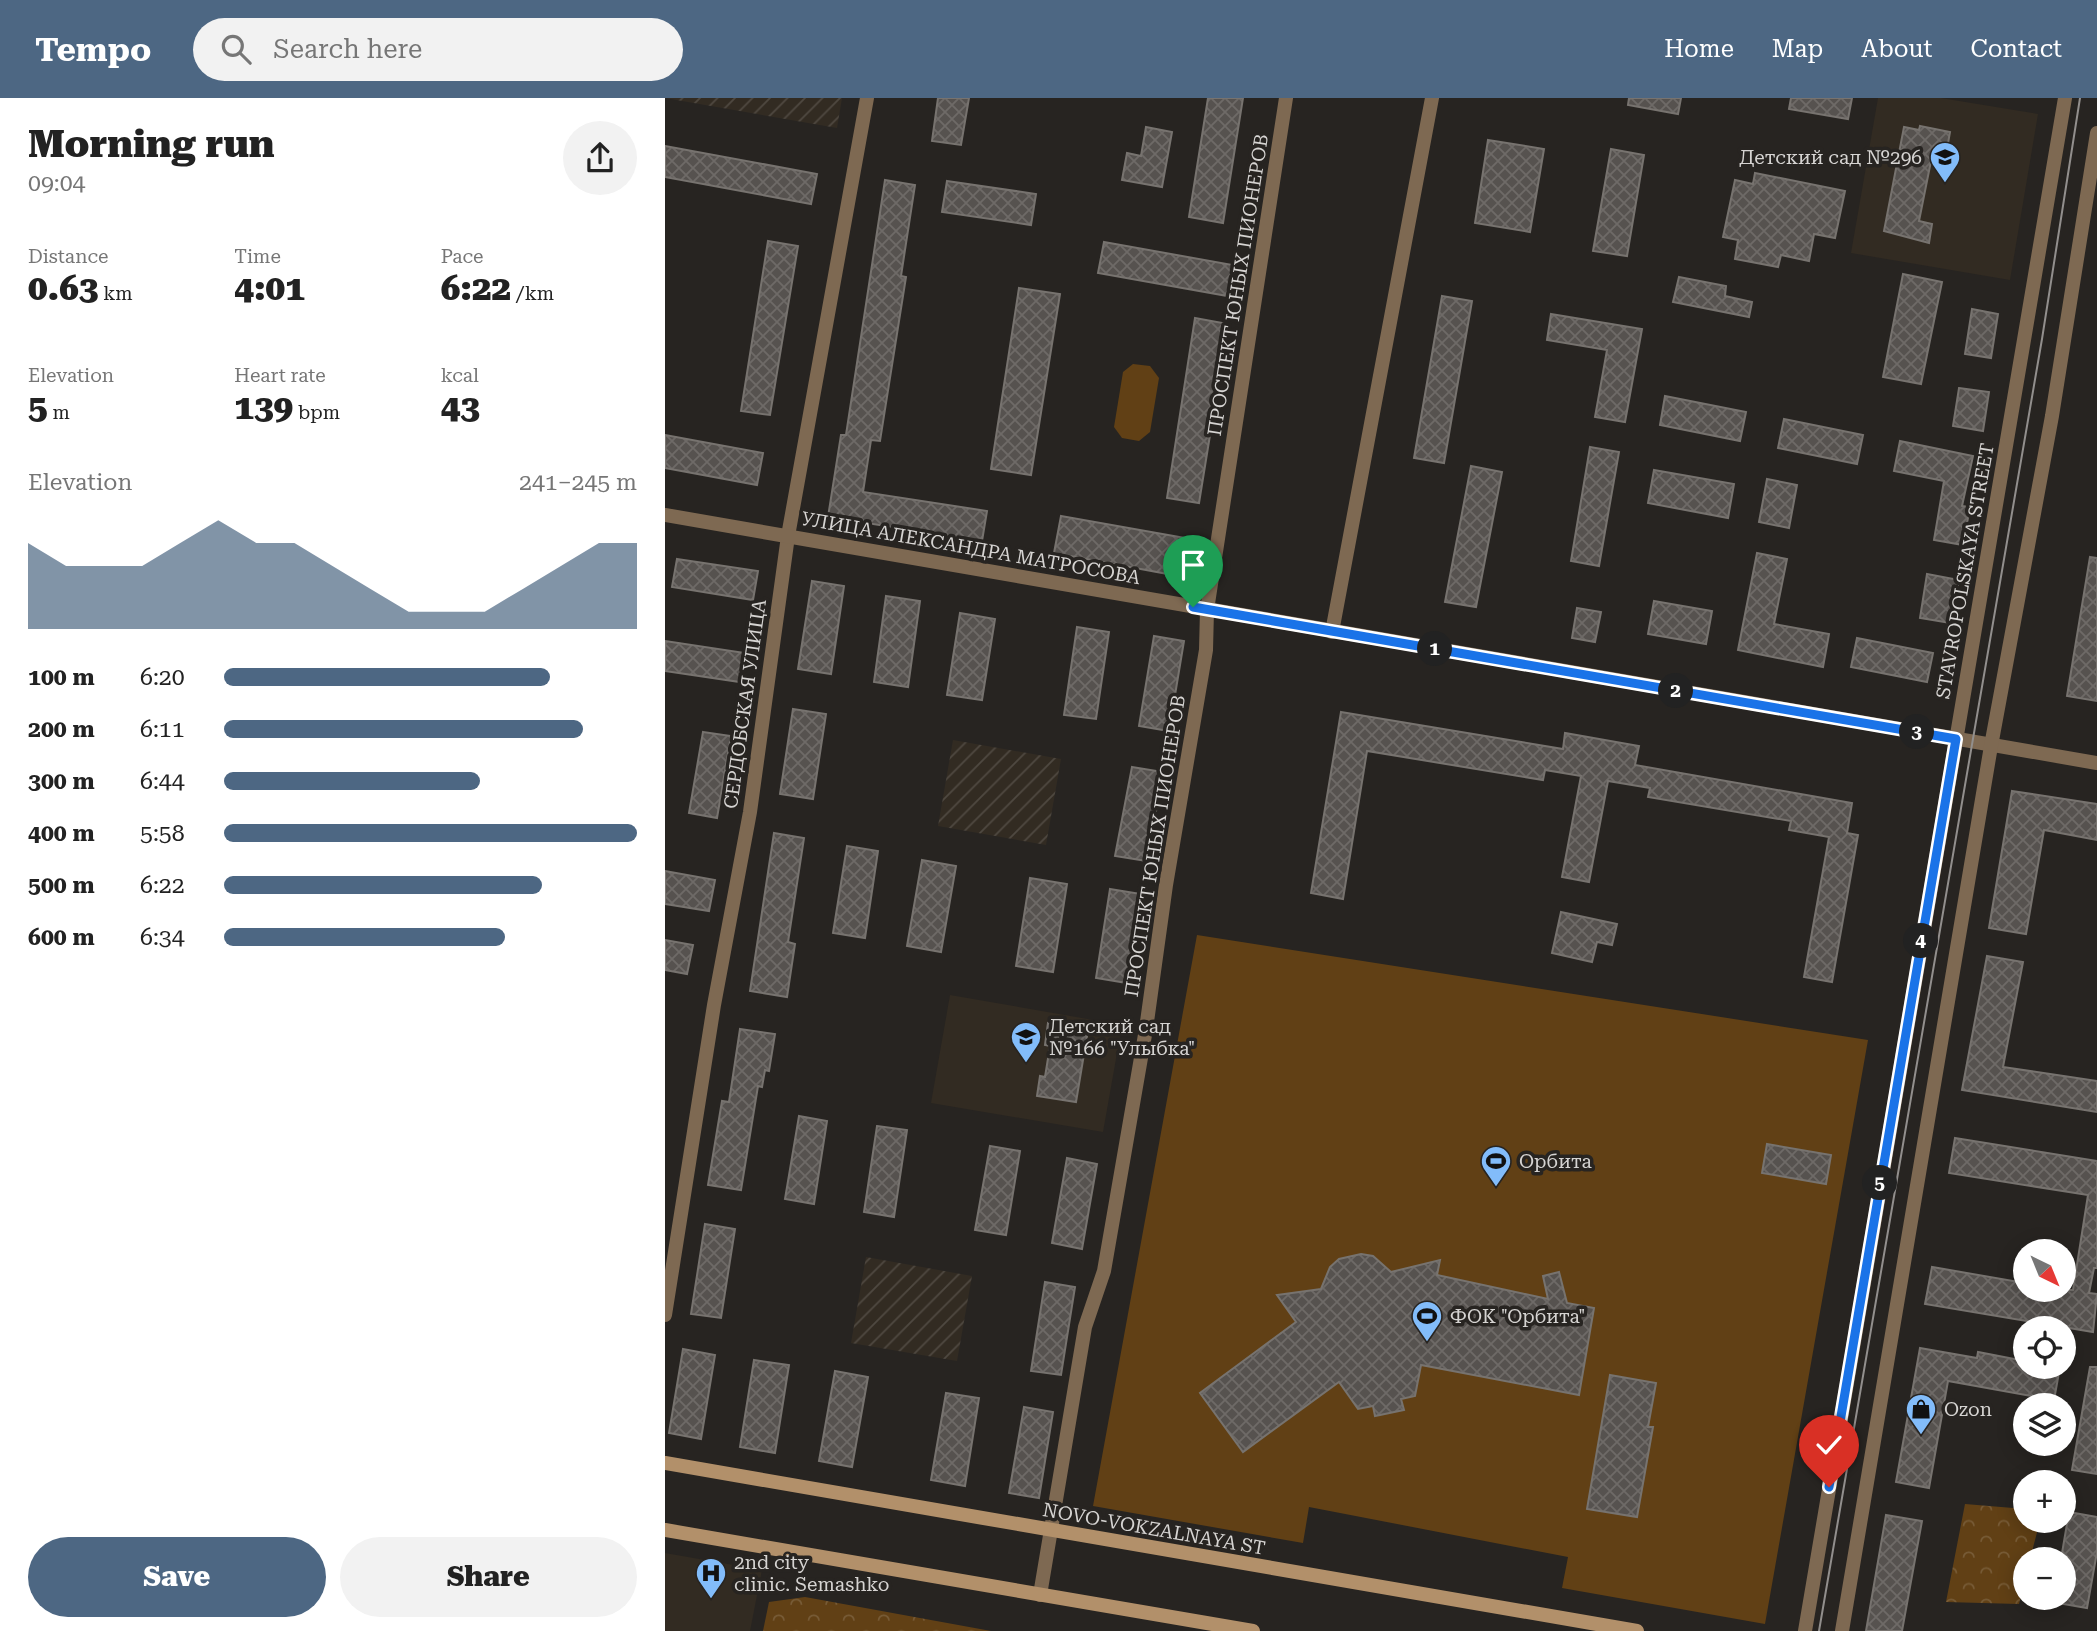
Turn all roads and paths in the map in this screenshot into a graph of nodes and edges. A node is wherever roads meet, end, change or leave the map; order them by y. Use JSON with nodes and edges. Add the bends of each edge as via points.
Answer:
{"nodes":[{"id":1,"x":867,"y":98,"type":"edge"},
{"id":2,"x":1286,"y":98,"type":"edge"},
{"id":3,"x":1432,"y":98,"type":"edge"},
{"id":4,"x":2065,"y":98,"type":"edge"},
{"id":5,"x":2097,"y":133,"type":"edge"},
{"id":6,"x":665,"y":515,"type":"edge"},
{"id":7,"x":788,"y":536,"type":"junction"},
{"id":8,"x":1207,"y":610,"type":"junction"},
{"id":9,"x":1332,"y":632,"type":"junction"},
{"id":10,"x":1956,"y":739,"type":"junction"},
{"id":11,"x":1991,"y":746,"type":"junction"},
{"id":12,"x":2097,"y":763,"type":"edge"},
{"id":13,"x":665,"y":1315,"type":"edge"},
{"id":14,"x":665,"y":1463,"type":"edge"},
{"id":15,"x":665,"y":1530,"type":"edge"},
{"id":16,"x":1050,"y":1531,"type":"junction"},
{"id":17,"x":1040,"y":1595,"type":"junction"},
{"id":18,"x":1252,"y":1631,"type":"edge"},
{"id":19,"x":1637,"y":1631,"type":"edge"},
{"id":20,"x":1805,"y":1631,"type":"edge"},
{"id":21,"x":1842,"y":1631,"type":"edge"}],
"edges":[{"from":1,"to":7,"type":"street","name":"СЕРДОБСКАЯ УЛИЦА"},
{"from":2,"to":8,"type":"street","name":"ПРОСПЕКТ ЮНЫХ ПИОНЕРОВ"},
{"from":3,"to":9,"type":"street"},
{"from":4,"to":10,"type":"street","name":"STAVROPOLSKAYA STREET"},
{"from":5,"to":11,"type":"street","via":[[2052,416]]},
{"from":6,"to":7,"type":"street","name":"УЛИЦА АЛЕКСАНДРА МАТРОСОВА"},
{"from":7,"to":8,"type":"street","name":"УЛИЦА АЛЕКСАНДРА МАТРОСОВА"},
{"from":7,"to":13,"type":"street","name":"СЕРДОБСКАЯ УЛИЦА","via":[[750,812]]},
{"from":8,"to":9,"type":"street","name":"УЛИЦА АЛЕКСАНДРА МАТРОСОВА"},
{"from":8,"to":16,"type":"street","name":"ПРОСПЕКТ ЮНЫХ ПИОНЕРОВ","via":[[1206,650],[1146,1030],[1104,1271],[1085,1327]]},
{"from":9,"to":10,"type":"street","name":"УЛИЦА АЛЕКСАНДРА МАТРОСОВА"},
{"from":10,"to":11,"type":"street","name":"УЛИЦА АЛЕКСАНДРА МАТРОСОВА"},
{"from":10,"to":20,"type":"street","name":"STAVROPOLSKAYA STREET"},
{"from":11,"to":12,"type":"street","name":"УЛИЦА АЛЕКСАНДРА МАТРОСОВА"},
{"from":11,"to":21,"type":"street"},
{"from":14,"to":16,"type":"main road","name":"NOVO-VOKZALNAYA ST"},
{"from":15,"to":17,"type":"main road"},
{"from":16,"to":17,"type":"street","name":"ПРОСПЕКТ ЮНЫХ ПИОНЕРОВ"},
{"from":16,"to":19,"type":"main road","name":"NOVO-VOKZALNAYA ST"},
{"from":17,"to":18,"type":"main road"}]}
